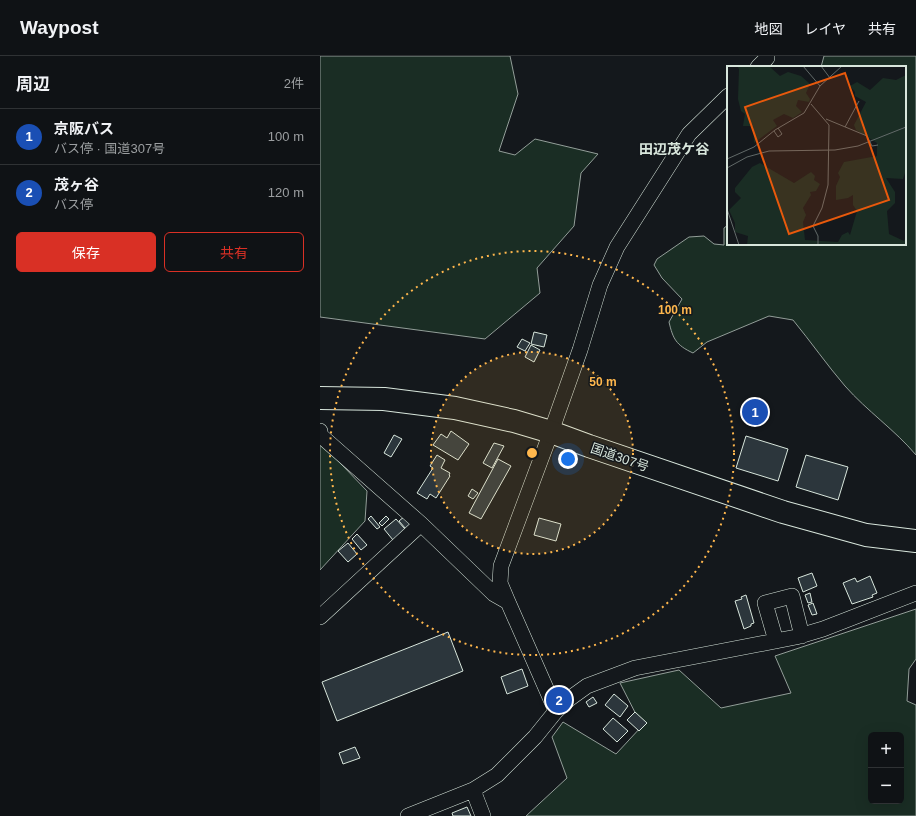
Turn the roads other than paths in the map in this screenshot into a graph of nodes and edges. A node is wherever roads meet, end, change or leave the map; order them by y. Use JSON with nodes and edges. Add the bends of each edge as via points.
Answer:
{"nodes":[{"id":1,"x":767,"y":56,"type":"edge"},
{"id":2,"x":759,"y":66,"type":"edge"},
{"id":3,"x":727,"y":97,"type":"edge"},
{"id":4,"x":320,"y":398,"type":"edge"},
{"id":5,"x":320,"y":431,"type":"edge"},
{"id":6,"x":551,"y":432,"type":"junction"},
{"id":7,"x":420,"y":524,"type":"junction"},
{"id":8,"x":916,"y":541,"type":"edge"},
{"id":9,"x":916,"y":593,"type":"edge"},
{"id":10,"x":508,"y":602,"type":"junction"},
{"id":11,"x":320,"y":617,"type":"edge"},
{"id":12,"x":802,"y":636,"type":"junction"},
{"id":13,"x":776,"y":641,"type":"junction"},
{"id":14,"x":556,"y":711,"type":"junction"},
{"id":15,"x":473,"y":790,"type":"junction"},
{"id":16,"x":409,"y":816,"type":"edge"},
{"id":17,"x":483,"y":816,"type":"edge"}],
"edges":[{"from":1,"to":2,"type":"street"},
{"from":3,"to":6,"type":"street","via":[[689,134],[617,248],[600,285]]},
{"from":4,"to":6,"type":"highway","name":"国道307号","via":[[384,399],[455,408]]},
{"from":5,"to":7,"type":"street","via":[[320,436]]},
{"from":6,"to":8,"type":"highway","name":"国道307号","via":[[783,512],[866,534]]},
{"from":6,"to":10,"type":"street","via":[[501,566],[500,583]]},
{"from":7,"to":10,"type":"street","via":[[494,594]]},
{"from":7,"to":11,"type":"street"},
{"from":9,"to":12,"type":"street"},
{"from":10,"to":14,"type":"street"},
{"from":12,"to":13,"type":"street"},
{"from":12,"to":13,"type":"street","via":[[792,596],[765,603]]},
{"from":13,"to":14,"type":"street","via":[[635,668],[587,686]]},
{"from":14,"to":15,"type":"street","via":[[498,775]]},
{"from":15,"to":16,"type":"street"},
{"from":15,"to":17,"type":"street"}]}
